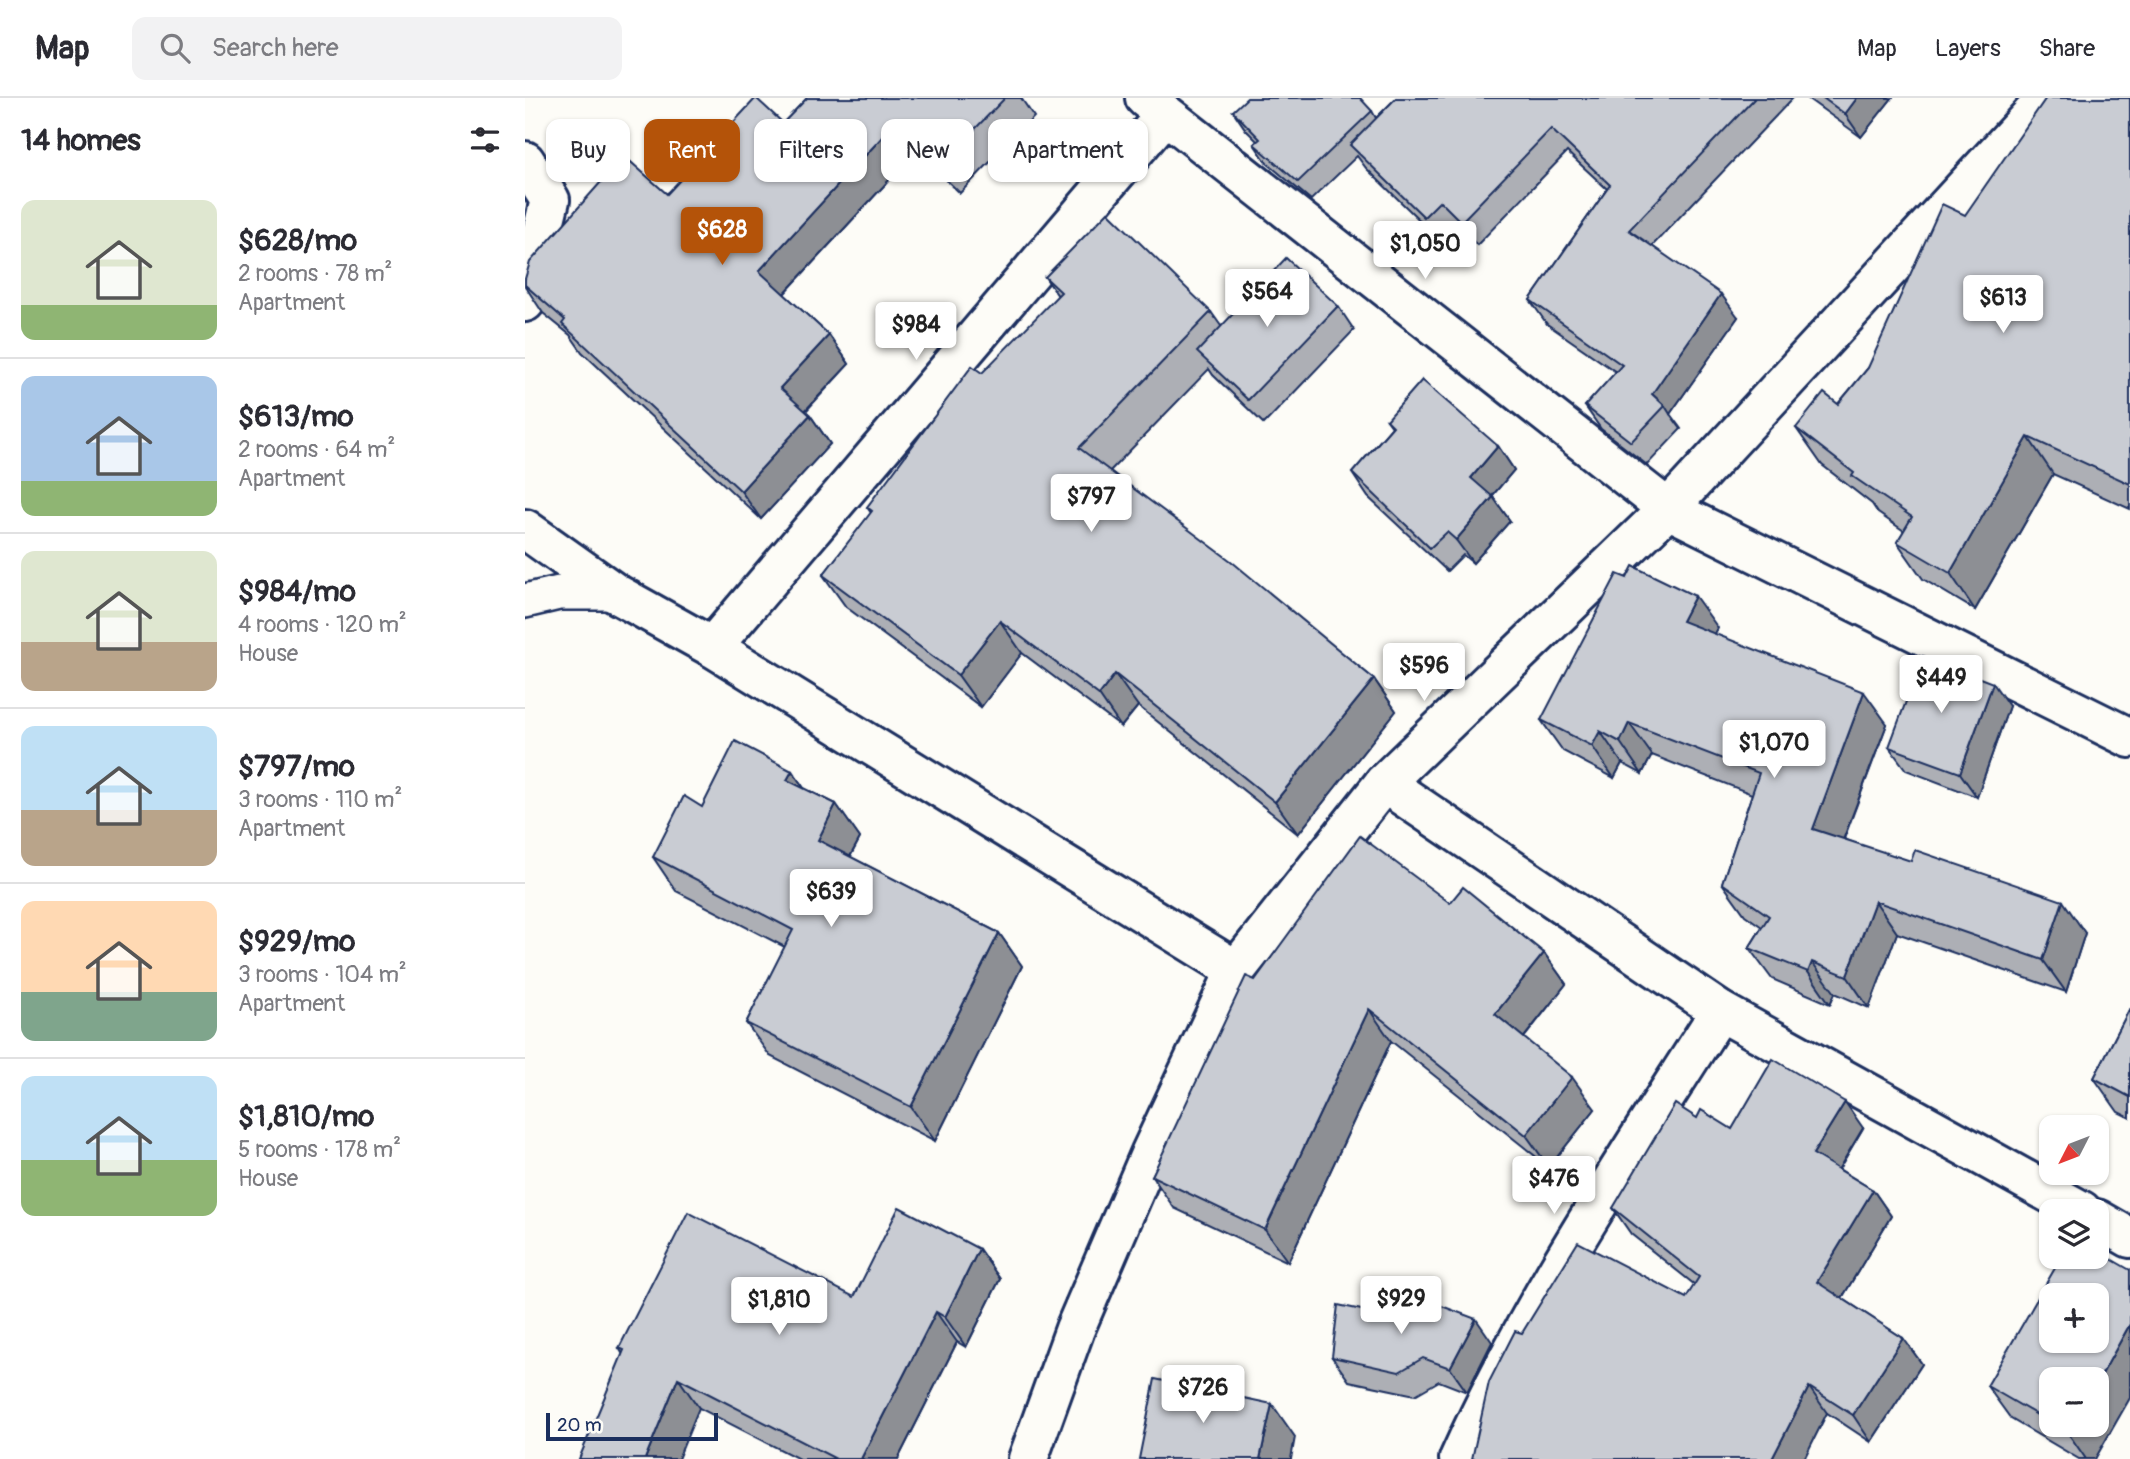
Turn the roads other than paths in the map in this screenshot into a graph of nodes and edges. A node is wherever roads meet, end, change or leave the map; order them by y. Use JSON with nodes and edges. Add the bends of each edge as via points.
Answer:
{"nodes":[{"id":1,"x":2046,"y":98,"type":"edge"},
{"id":2,"x":1155,"y":107,"type":"edge"},
{"id":3,"x":525,"y":161,"type":"edge"},
{"id":4,"x":525,"y":302,"type":"edge"},
{"id":5,"x":1668,"y":509,"type":"junction"},
{"id":6,"x":525,"y":529,"type":"edge"},
{"id":7,"x":615,"y":593,"type":"junction"},
{"id":8,"x":525,"y":601,"type":"edge"},
{"id":9,"x":712,"y":647,"type":"junction"},
{"id":10,"x":2130,"y":738,"type":"edge"},
{"id":11,"x":1384,"y":783,"type":"junction"},
{"id":12,"x":1236,"y":970,"type":"junction"},
{"id":13,"x":1720,"y":1012,"type":"junction"},
{"id":14,"x":2060,"y":1199,"type":"edge"},
{"id":15,"x":2109,"y":1226,"type":"edge"},
{"id":16,"x":2130,"y":1238,"type":"edge"},
{"id":17,"x":1028,"y":1459,"type":"edge"},
{"id":18,"x":1459,"y":1459,"type":"edge"}],
"edges":[{"from":1,"to":5,"type":"street"},
{"from":2,"to":5,"type":"street"},
{"from":2,"to":9,"type":"street"},
{"from":3,"to":4,"type":"street","via":[[550,200]]},
{"from":5,"to":10,"type":"street"},
{"from":5,"to":11,"type":"street"},
{"from":6,"to":7,"type":"street"},
{"from":7,"to":8,"type":"lane","via":[[559,593]]},
{"from":7,"to":9,"type":"street"},
{"from":9,"to":12,"type":"street"},
{"from":11,"to":12,"type":"street"},
{"from":11,"to":13,"type":"street"},
{"from":12,"to":17,"type":"street","via":[[1075,1329]]},
{"from":13,"to":14,"type":"street"},
{"from":13,"to":18,"type":"street","via":[[1556,1268]]},
{"from":15,"to":16,"type":"street"}]}
